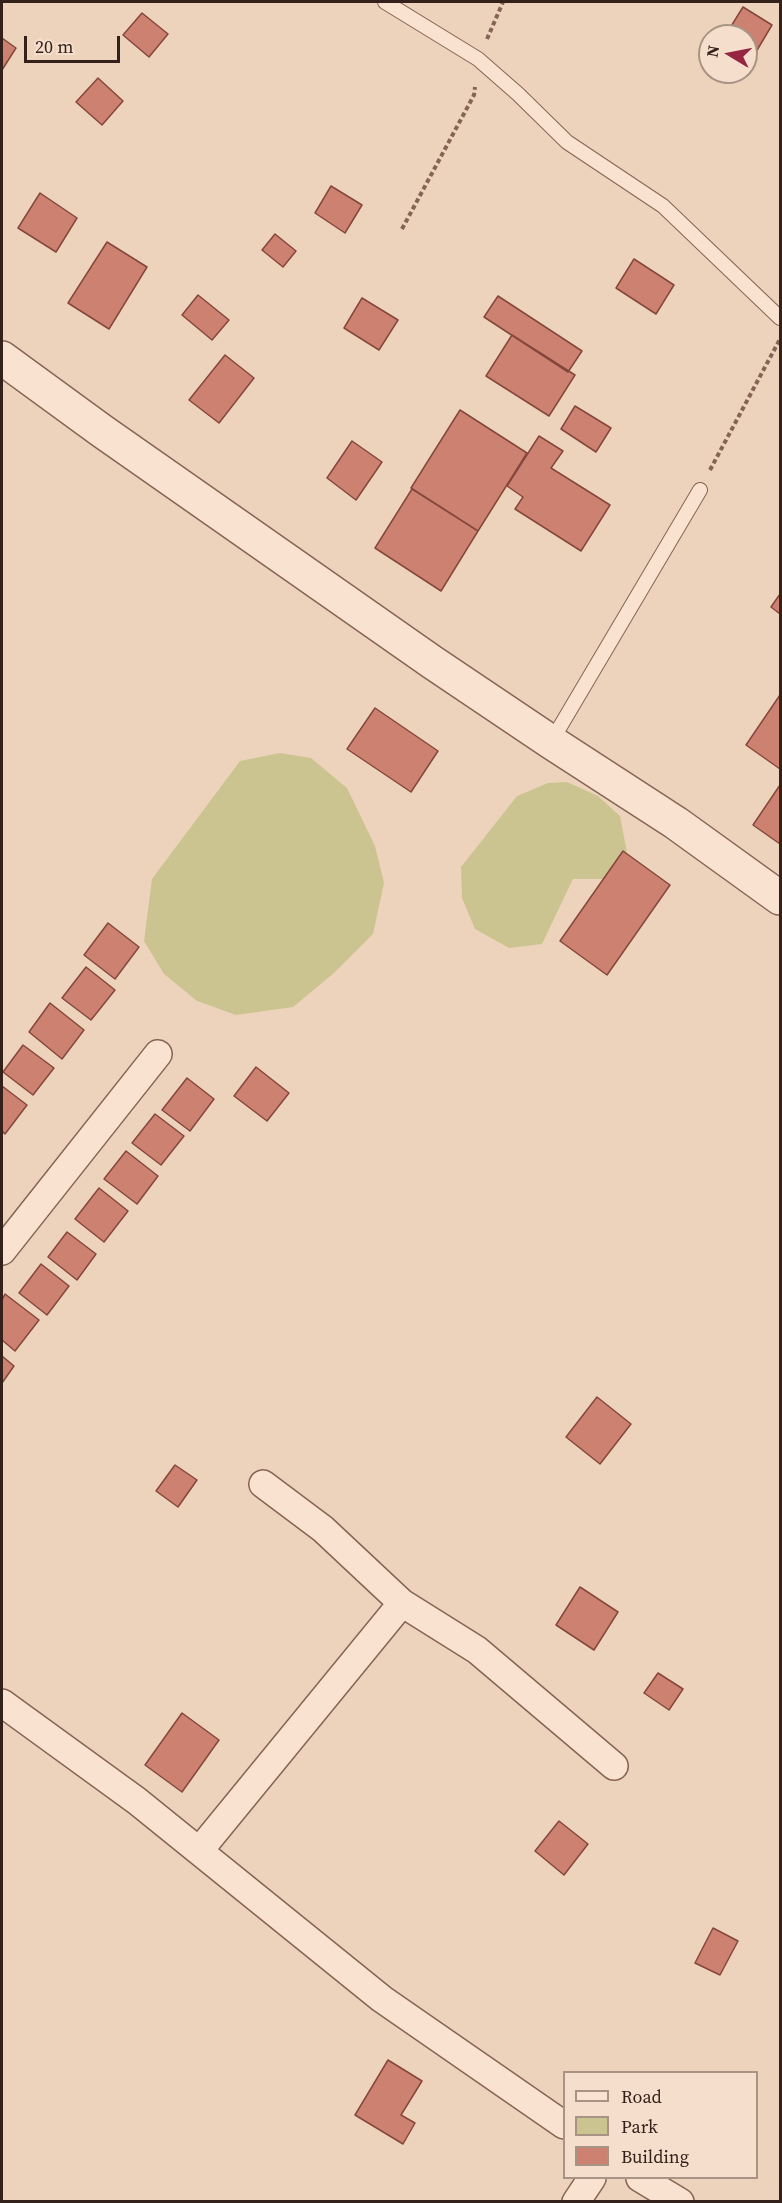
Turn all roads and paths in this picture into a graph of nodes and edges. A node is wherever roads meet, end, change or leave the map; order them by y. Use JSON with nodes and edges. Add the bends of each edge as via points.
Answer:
{"nodes":[{"id":1,"x":385,"y":2,"type":"edge"},
{"id":2,"x":503,"y":2,"type":"edge"},
{"id":3,"x":478,"y":59,"type":"junction"},
{"id":4,"x":402,"y":229,"type":"dead end"},
{"id":5,"x":780,"y":318,"type":"edge"},
{"id":6,"x":780,"y":339,"type":"edge"},
{"id":7,"x":2,"y":357,"type":"edge"},
{"id":8,"x":700,"y":490,"type":"joint"},
{"id":9,"x":551,"y":742,"type":"junction"},
{"id":10,"x":780,"y":898,"type":"edge"},
{"id":11,"x":158,"y":1054,"type":"dead end"},
{"id":12,"x":2,"y":1251,"type":"edge"},
{"id":13,"x":263,"y":1484,"type":"dead end"},
{"id":14,"x":402,"y":1604,"type":"junction"},
{"id":15,"x":2,"y":1703,"type":"edge"},
{"id":16,"x":614,"y":1766,"type":"dead end"},
{"id":17,"x":200,"y":1851,"type":"junction"},
{"id":18,"x":563,"y":2124,"type":"edge"},
{"id":19,"x":591,"y":2179,"type":"edge"},
{"id":20,"x":642,"y":2179,"type":"edge"},
{"id":21,"x":576,"y":2202,"type":"edge"},
{"id":22,"x":680,"y":2202,"type":"edge"}],
"edges":[{"from":1,"to":3,"type":"lane"},
{"from":2,"to":3,"type":"path"},
{"from":3,"to":4,"type":"path","via":[[474,95]]},
{"from":3,"to":5,"type":"lane","via":[[567,142],[663,206]]},
{"from":6,"to":8,"type":"path"},
{"from":7,"to":9,"type":"street","via":[[102,431]]},
{"from":8,"to":9,"type":"lane"},
{"from":9,"to":10,"type":"street","via":[[676,823]]},
{"from":11,"to":12,"type":"street"},
{"from":13,"to":14,"type":"street","via":[[323,1529]]},
{"from":14,"to":16,"type":"street","via":[[477,1650]]},
{"from":14,"to":17,"type":"street"},
{"from":15,"to":17,"type":"street"},
{"from":17,"to":18,"type":"street","via":[[382,1999]]},
{"from":19,"to":21,"type":"street"},
{"from":20,"to":22,"type":"street"}]}
